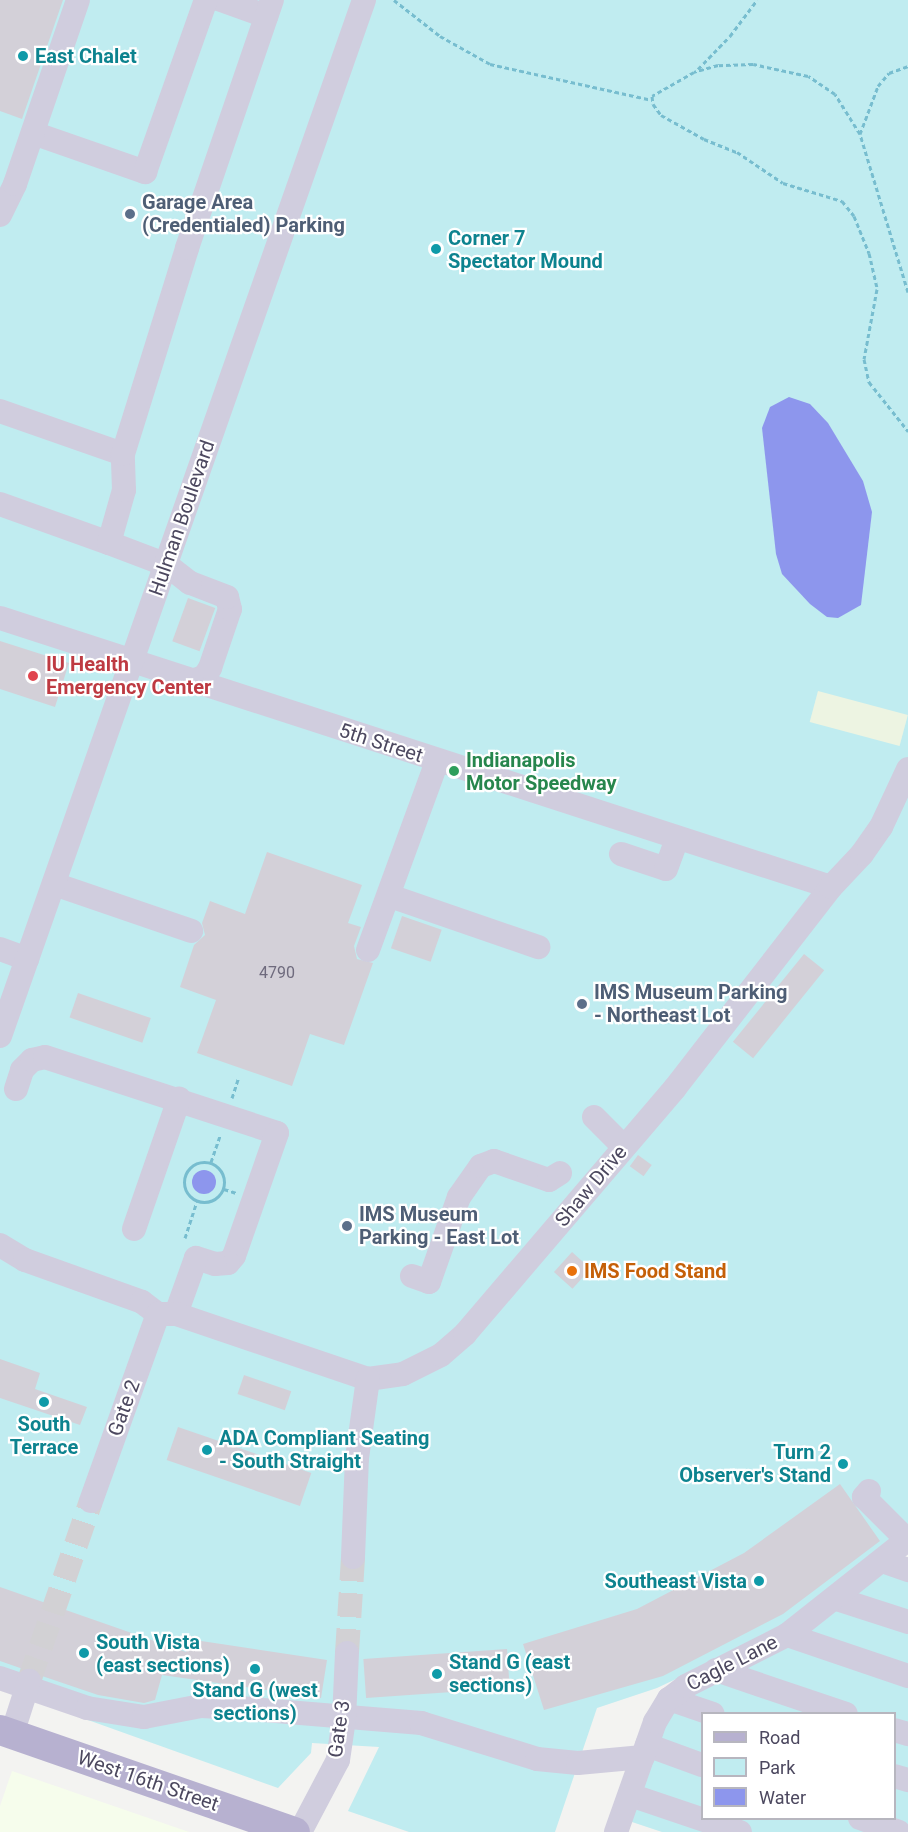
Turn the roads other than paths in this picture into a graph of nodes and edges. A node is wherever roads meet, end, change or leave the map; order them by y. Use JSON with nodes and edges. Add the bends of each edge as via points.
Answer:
{"nodes":[{"id":1,"x":78,"y":0,"type":"edge"},
{"id":2,"x":206,"y":0,"type":"edge"},
{"id":3,"x":221,"y":0,"type":"edge"},
{"id":4,"x":364,"y":0,"type":"edge"},
{"id":5,"x":269,"y":8,"type":"edge"},
{"id":6,"x":33,"y":133,"type":"junction"},
{"id":7,"x":0,"y":215,"type":"edge"},
{"id":8,"x":0,"y":411,"type":"edge"},
{"id":9,"x":123,"y":454,"type":"junction"},
{"id":10,"x":0,"y":504,"type":"edge"},
{"id":11,"x":109,"y":543,"type":"junction"},
{"id":12,"x":167,"y":565,"type":"junction"},
{"id":13,"x":0,"y":618,"type":"edge"},
{"id":14,"x":132,"y":663,"type":"junction"},
{"id":15,"x":188,"y":682,"type":"junction"},
{"id":16,"x":437,"y":761,"type":"junction"},
{"id":17,"x":908,"y":770,"type":"edge"},
{"id":18,"x":677,"y":838,"type":"junction"},
{"id":19,"x":621,"y":854,"type":"dead end"},
{"id":20,"x":54,"y":884,"type":"junction"},
{"id":21,"x":831,"y":887,"type":"junction"},
{"id":22,"x":390,"y":896,"type":"junction"},
{"id":23,"x":191,"y":931,"type":"dead end"},
{"id":24,"x":538,"y":947,"type":"dead end"},
{"id":25,"x":0,"y":949,"type":"edge"},
{"id":26,"x":368,"y":950,"type":"dead end"},
{"id":27,"x":27,"y":958,"type":"junction"},
{"id":28,"x":0,"y":1036,"type":"edge"},
{"id":29,"x":16,"y":1089,"type":"dead end"},
{"id":30,"x":179,"y":1099,"type":"junction"},
{"id":31,"x":594,"y":1117,"type":"dead end"},
{"id":32,"x":624,"y":1147,"type":"junction"},
{"id":33,"x":560,"y":1173,"type":"dead end"},
{"id":34,"x":134,"y":1229,"type":"dead end"},
{"id":35,"x":0,"y":1245,"type":"edge"},
{"id":36,"x":420,"y":1279,"type":"dead end"},
{"id":37,"x":167,"y":1314,"type":"junction"},
{"id":38,"x":368,"y":1379,"type":"junction"},
{"id":39,"x":870,"y":1491,"type":"dead end"},
{"id":40,"x":91,"y":1501,"type":"tunnel mouth"},
{"id":41,"x":907,"y":1540,"type":"edge"},
{"id":42,"x":353,"y":1557,"type":"tunnel mouth"},
{"id":43,"x":882,"y":1561,"type":"junction"},
{"id":44,"x":908,"y":1570,"type":"edge"},
{"id":45,"x":837,"y":1599,"type":"junction"},
{"id":46,"x":908,"y":1622,"type":"edge"},
{"id":47,"x":787,"y":1635,"type":"junction"},
{"id":48,"x":347,"y":1653,"type":"tunnel mouth"},
{"id":49,"x":716,"y":1670,"type":"junction"},
{"id":50,"x":908,"y":1676,"type":"edge"},
{"id":51,"x":0,"y":1678,"type":"edge"},
{"id":52,"x":28,"y":1684,"type":"junction"},
{"id":53,"x":669,"y":1698,"type":"junction"},
{"id":54,"x":710,"y":1712,"type":"edge"},
{"id":55,"x":843,"y":1712,"type":"edge"},
{"id":56,"x":344,"y":1719,"type":"junction"},
{"id":57,"x":6,"y":1732,"type":"edge"},
{"id":58,"x":645,"y":1751,"type":"junction"},
{"id":59,"x":701,"y":1765,"type":"edge"},
{"id":60,"x":630,"y":1795,"type":"junction"},
{"id":61,"x":701,"y":1819,"type":"edge"},
{"id":62,"x":704,"y":1820,"type":"edge"},
{"id":63,"x":866,"y":1820,"type":"edge"},
{"id":64,"x":290,"y":1831,"type":"edge"},
{"id":65,"x":616,"y":1832,"type":"edge"},
{"id":66,"x":740,"y":1832,"type":"edge"},
{"id":67,"x":899,"y":1832,"type":"edge"}],
"edges":[{"from":1,"to":6,"type":"street"},
{"from":2,"to":6,"type":"street","via":[[145,172]]},
{"from":3,"to":5,"type":"street"},
{"from":4,"to":12,"type":"street","name":"Hulman Boulevard"},
{"from":5,"to":9,"type":"street","via":[[187,248]]},
{"from":6,"to":7,"type":"street"},
{"from":8,"to":9,"type":"street"},
{"from":9,"to":11,"type":"street","via":[[124,490]]},
{"from":10,"to":11,"type":"street"},
{"from":11,"to":12,"type":"street"},
{"from":12,"to":14,"type":"street","name":"Hulman Boulevard"},
{"from":12,"to":15,"type":"street","via":[[190,583],[221,594],[229,602],[210,668],[204,677]]},
{"from":13,"to":14,"type":"street","name":"5th Street"},
{"from":14,"to":15,"type":"street","name":"5th Street"},
{"from":14,"to":20,"type":"street","name":"Hulman Boulevard"},
{"from":15,"to":16,"type":"street","name":"5th Street"},
{"from":16,"to":18,"type":"street","name":"5th Street"},
{"from":16,"to":22,"type":"street"},
{"from":17,"to":21,"type":"street","name":"Shaw Drive","via":[[876,835]]},
{"from":18,"to":19,"type":"street","via":[[666,869]]},
{"from":18,"to":21,"type":"street","name":"5th Street"},
{"from":20,"to":23,"type":"street"},
{"from":20,"to":27,"type":"street","name":"Hulman Boulevard"},
{"from":21,"to":32,"type":"street","name":"Shaw Drive"},
{"from":22,"to":24,"type":"street"},
{"from":22,"to":26,"type":"street"},
{"from":25,"to":27,"type":"street"},
{"from":27,"to":28,"type":"street","name":"Hulman Boulevard"},
{"from":29,"to":30,"type":"street","via":[[22,1070],[32,1060],[45,1057],[160,1098]]},
{"from":30,"to":34,"type":"street"},
{"from":30,"to":37,"type":"street","name":"Gate 2","via":[[277,1133],[234,1256],[228,1263],[215,1264],[196,1258]]},
{"from":31,"to":32,"type":"street"},
{"from":32,"to":38,"type":"street","name":"Shaw Drive","via":[[459,1341],[413,1370]]},
{"from":33,"to":36,"type":"street","via":[[549,1180],[515,1163],[494,1161],[481,1166],[453,1188]]},
{"from":35,"to":37,"type":"street","via":[[25,1260]]},
{"from":37,"to":38,"type":"street"},
{"from":37,"to":40,"type":"street","name":"Gate 2"},
{"from":38,"to":42,"type":"street","via":[[357,1458]]},
{"from":39,"to":41,"type":"street","via":[[864,1497]]},
{"from":41,"to":43,"type":"street","name":"Cagle Lane"},
{"from":43,"to":44,"type":"street"},
{"from":43,"to":45,"type":"street","name":"Cagle Lane"},
{"from":45,"to":46,"type":"street"},
{"from":45,"to":47,"type":"street","name":"Cagle Lane"},
{"from":47,"to":49,"type":"street","name":"Cagle Lane"},
{"from":47,"to":50,"type":"street"},
{"from":48,"to":56,"type":"street","name":"Gate 3"},
{"from":49,"to":53,"type":"street","name":"Cagle Lane"},
{"from":49,"to":55,"type":"street"},
{"from":51,"to":52,"type":"street"},
{"from":52,"to":56,"type":"street","via":[[87,1708],[144,1718],[201,1706]]},
{"from":52,"to":57,"type":"street"},
{"from":53,"to":54,"type":"street"},
{"from":53,"to":58,"type":"street","name":"Cagle Lane","via":[[658,1715]]},
{"from":56,"to":58,"type":"street","via":[[421,1723],[537,1759],[578,1763]]},
{"from":56,"to":64,"type":"street","name":"Gate 3","via":[[338,1760]]},
{"from":57,"to":64,"type":"main road","name":"West 16th Street"},
{"from":58,"to":59,"type":"street"},
{"from":58,"to":60,"type":"street","name":"Cagle Lane"},
{"from":60,"to":61,"type":"street"},
{"from":60,"to":65,"type":"street","name":"Cagle Lane"},
{"from":62,"to":66,"type":"street"},
{"from":63,"to":67,"type":"street"}]}
